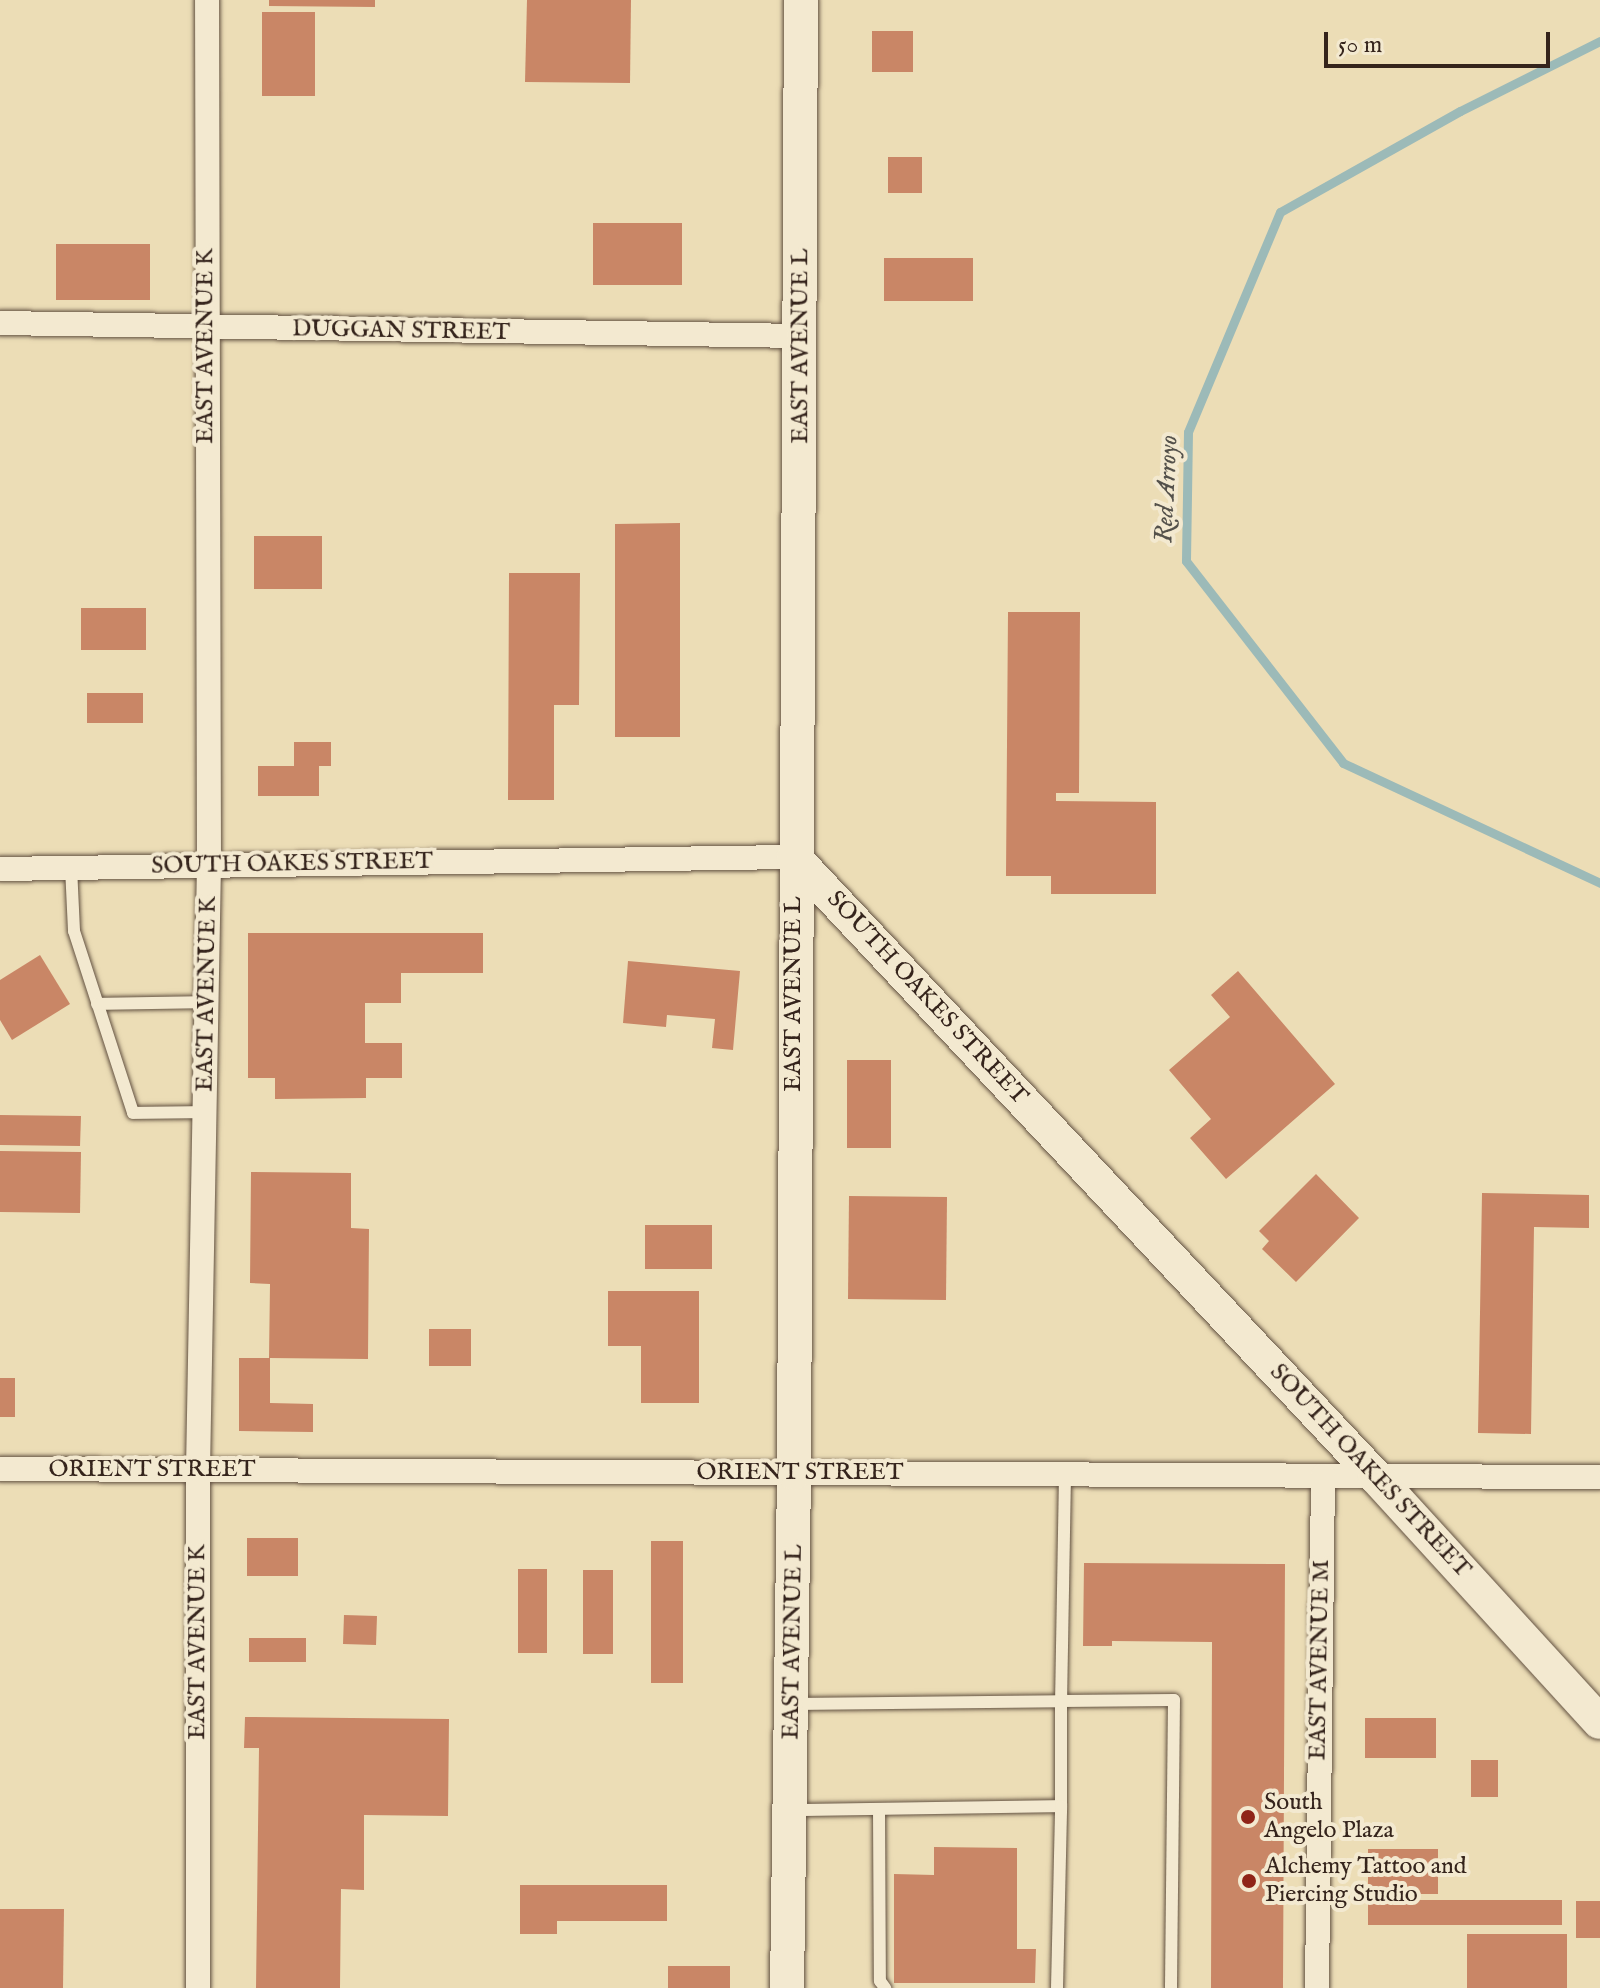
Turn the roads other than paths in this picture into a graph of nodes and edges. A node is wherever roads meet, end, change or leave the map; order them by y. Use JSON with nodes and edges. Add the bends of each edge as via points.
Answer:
{"nodes":[{"id":1,"x":207,"y":0,"type":"edge"},
{"id":2,"x":801,"y":0,"type":"edge"},
{"id":3,"x":0,"y":323,"type":"edge"},
{"id":4,"x":205,"y":328,"type":"junction"},
{"id":5,"x":802,"y":336,"type":"junction"},
{"id":6,"x":794,"y":857,"type":"junction"},
{"id":7,"x":209,"y":865,"type":"junction"},
{"id":8,"x":71,"y":867,"type":"junction"},
{"id":9,"x":0,"y":869,"type":"edge"},
{"id":10,"x":207,"y":1002,"type":"junction"},
{"id":11,"x":97,"y":1004,"type":"junction"},
{"id":12,"x":205,"y":1112,"type":"junction"},
{"id":13,"x":0,"y":1469,"type":"edge"},
{"id":14,"x":198,"y":1470,"type":"junction"},
{"id":15,"x":794,"y":1473,"type":"junction"},
{"id":16,"x":1065,"y":1475,"type":"junction"},
{"id":17,"x":1323,"y":1476,"type":"junction"},
{"id":18,"x":1375,"y":1476,"type":"junction"},
{"id":19,"x":1600,"y":1477,"type":"edge"},
{"id":20,"x":1061,"y":1701,"type":"junction"},
{"id":21,"x":792,"y":1704,"type":"junction"},
{"id":22,"x":1600,"y":1722,"type":"edge"},
{"id":23,"x":1061,"y":1806,"type":"junction"},
{"id":24,"x":879,"y":1809,"type":"junction"},
{"id":25,"x":790,"y":1811,"type":"junction"},
{"id":26,"x":198,"y":1988,"type":"edge"},
{"id":27,"x":787,"y":1988,"type":"edge"},
{"id":28,"x":885,"y":1988,"type":"edge"},
{"id":29,"x":1057,"y":1988,"type":"edge"},
{"id":30,"x":1171,"y":1988,"type":"edge"},
{"id":31,"x":1317,"y":1988,"type":"edge"}],
"edges":[{"from":1,"to":4,"type":"street","name":"EAST AVENUE K"},
{"from":2,"to":5,"type":"main road","name":"EAST AVENUE L"},
{"from":3,"to":4,"type":"street","name":"DUGGAN STREET"},
{"from":4,"to":5,"type":"street","name":"DUGGAN STREET"},
{"from":4,"to":7,"type":"street","name":"EAST AVENUE K"},
{"from":5,"to":6,"type":"main road","name":"EAST AVENUE L"},
{"from":6,"to":7,"type":"street","name":"SOUTH OAKES STREET"},
{"from":6,"to":15,"type":"main road","name":"EAST AVENUE L"},
{"from":6,"to":18,"type":"main road","name":"SOUTH OAKES STREET"},
{"from":7,"to":8,"type":"street","name":"SOUTH OAKES STREET"},
{"from":7,"to":10,"type":"street","name":"EAST AVENUE K"},
{"from":8,"to":9,"type":"street","name":"SOUTH OAKES STREET"},
{"from":8,"to":11,"type":"lane","via":[[74,931]]},
{"from":10,"to":11,"type":"lane"},
{"from":10,"to":12,"type":"street","name":"EAST AVENUE K"},
{"from":11,"to":12,"type":"lane","via":[[133,1113]]},
{"from":12,"to":14,"type":"street","name":"EAST AVENUE K"},
{"from":13,"to":14,"type":"street","name":"ORIENT STREET"},
{"from":14,"to":15,"type":"street","name":"ORIENT STREET"},
{"from":14,"to":26,"type":"street","name":"EAST AVENUE K"},
{"from":15,"to":16,"type":"street","name":"ORIENT STREET"},
{"from":15,"to":21,"type":"main road","name":"EAST AVENUE L"},
{"from":16,"to":17,"type":"street","name":"ORIENT STREET"},
{"from":16,"to":20,"type":"lane"},
{"from":17,"to":18,"type":"street","name":"ORIENT STREET"},
{"from":17,"to":31,"type":"street","name":"EAST AVENUE M"},
{"from":18,"to":19,"type":"street","name":"ORIENT STREET"},
{"from":18,"to":22,"type":"main road","name":"SOUTH OAKES STREET"},
{"from":20,"to":21,"type":"lane"},
{"from":20,"to":23,"type":"lane"},
{"from":20,"to":30,"type":"lane","via":[[1174,1700]]},
{"from":21,"to":25,"type":"main road","name":"EAST AVENUE L"},
{"from":23,"to":24,"type":"lane"},
{"from":23,"to":29,"type":"lane"},
{"from":24,"to":25,"type":"lane"},
{"from":24,"to":28,"type":"lane","via":[[880,1981]]},
{"from":25,"to":27,"type":"main road","name":"EAST AVENUE L"}]}
